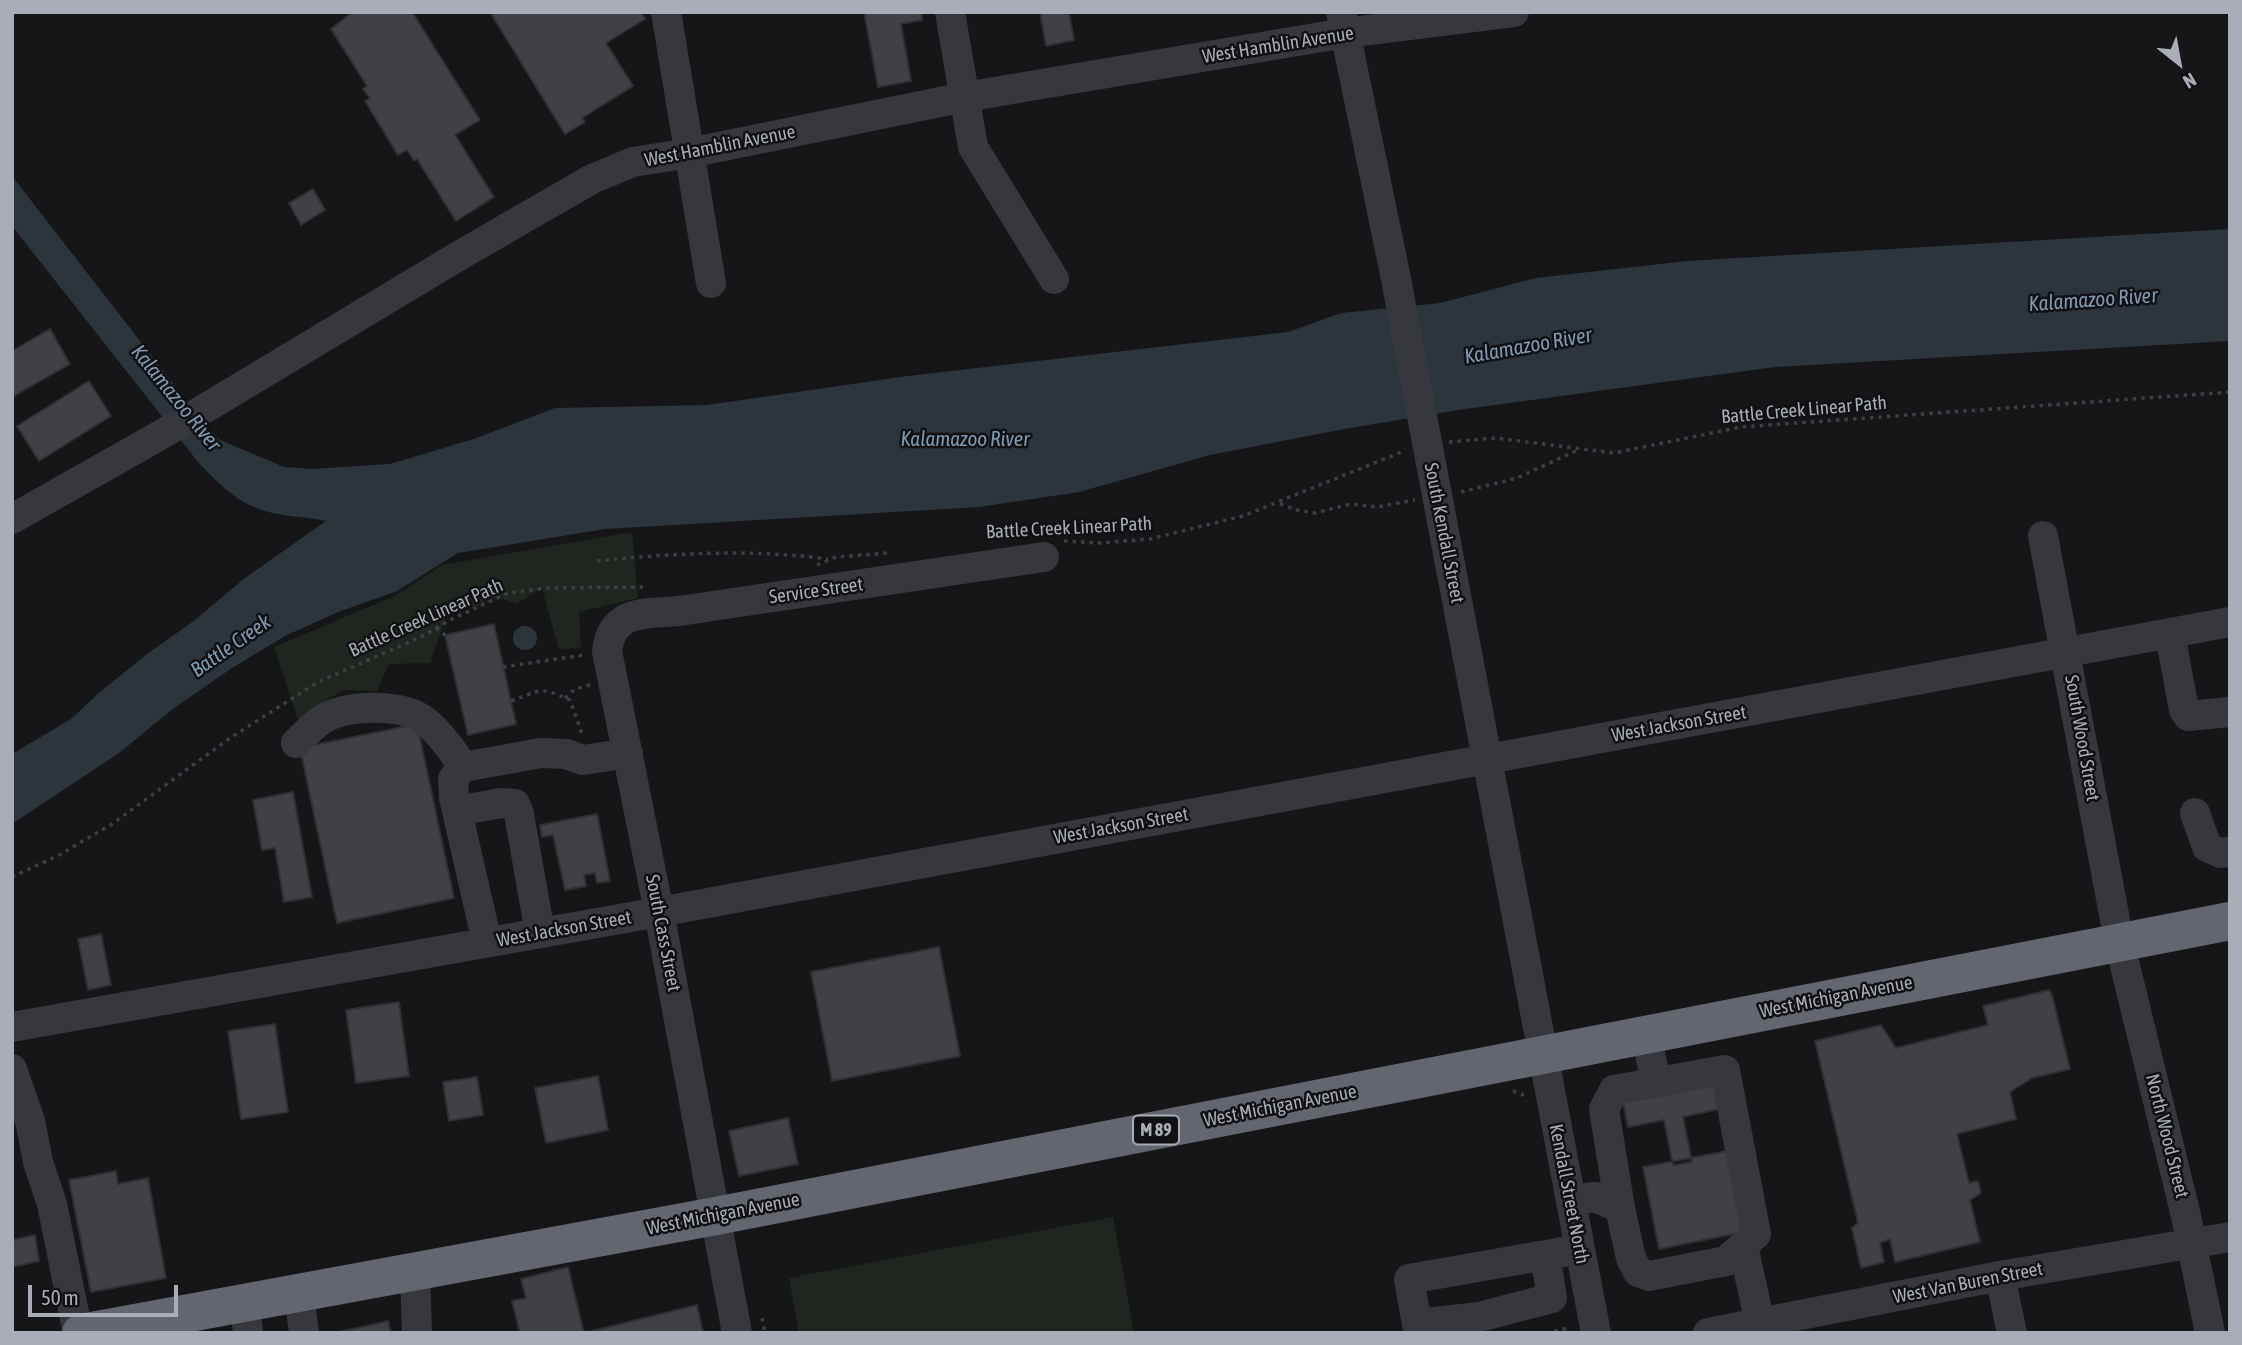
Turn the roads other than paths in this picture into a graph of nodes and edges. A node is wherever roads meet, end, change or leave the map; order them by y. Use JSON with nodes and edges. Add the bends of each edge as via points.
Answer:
{"nodes":[{"id":1,"x":666,"y":12,"type":"edge"},
{"id":2,"x":950,"y":12,"type":"edge"},
{"id":3,"x":1514,"y":12,"type":"edge"},
{"id":4,"x":1421,"y":18,"type":"edge"},
{"id":5,"x":1343,"y":23,"type":"edge"},
{"id":6,"x":965,"y":97,"type":"junction"},
{"id":7,"x":689,"y":153,"type":"junction"},
{"id":8,"x":1054,"y":279,"type":"dead end"},
{"id":9,"x":710,"y":283,"type":"dead end"},
{"id":10,"x":12,"y":519,"type":"edge"},
{"id":11,"x":2043,"y":536,"type":"dead end"},
{"id":12,"x":1053,"y":549,"type":"road end"},
{"id":13,"x":2230,"y":622,"type":"edge"},
{"id":14,"x":2170,"y":634,"type":"junction"},
{"id":15,"x":607,"y":650,"type":"joint"},
{"id":16,"x":2066,"y":654,"type":"junction"},
{"id":17,"x":2230,"y":712,"type":"edge"},
{"id":18,"x":296,"y":743,"type":"dead end"},
{"id":19,"x":628,"y":753,"type":"junction"},
{"id":20,"x":1488,"y":759,"type":"junction"},
{"id":21,"x":463,"y":767,"type":"junction"},
{"id":22,"x":457,"y":811,"type":"junction"},
{"id":23,"x":2196,"y":813,"type":"dead end"},
{"id":24,"x":2230,"y":852,"type":"edge"},
{"id":25,"x":659,"y":912,"type":"junction"},
{"id":26,"x":2230,"y":921,"type":"edge"},
{"id":27,"x":540,"y":933,"type":"junction"},
{"id":28,"x":2119,"y":941,"type":"junction"},
{"id":29,"x":487,"y":942,"type":"junction"},
{"id":30,"x":12,"y":1027,"type":"edge"},
{"id":31,"x":1646,"y":1035,"type":"junction"},
{"id":32,"x":1542,"y":1056,"type":"junction"},
{"id":33,"x":12,"y":1069,"type":"edge"},
{"id":34,"x":1656,"y":1082,"type":"junction"},
{"id":35,"x":1570,"y":1200,"type":"junction"},
{"id":36,"x":1620,"y":1208,"type":"junction"},
{"id":37,"x":716,"y":1216,"type":"junction"},
{"id":38,"x":2230,"y":1237,"type":"edge"},
{"id":39,"x":2192,"y":1244,"type":"junction"},
{"id":40,"x":1743,"y":1246,"type":"junction"},
{"id":41,"x":1580,"y":1250,"type":"junction"},
{"id":42,"x":1545,"y":1255,"type":"junction"},
{"id":43,"x":415,"y":1271,"type":"junction"},
{"id":44,"x":2000,"y":1276,"type":"junction"},
{"id":45,"x":299,"y":1293,"type":"junction"},
{"id":46,"x":246,"y":1318,"type":"edge"},
{"id":47,"x":200,"y":1322,"type":"edge"},
{"id":48,"x":1760,"y":1322,"type":"junction"},
{"id":49,"x":144,"y":1327,"type":"edge"},
{"id":50,"x":84,"y":1333,"type":"edge"},
{"id":51,"x":304,"y":1333,"type":"edge"},
{"id":52,"x":417,"y":1333,"type":"edge"},
{"id":53,"x":737,"y":1333,"type":"edge"},
{"id":54,"x":1596,"y":1333,"type":"edge"},
{"id":55,"x":1708,"y":1333,"type":"edge"},
{"id":56,"x":2012,"y":1333,"type":"edge"},
{"id":57,"x":2210,"y":1333,"type":"edge"}],
"edges":[{"from":1,"to":7,"type":"street"},
{"from":2,"to":6,"type":"street"},
{"from":3,"to":4,"type":"street","name":"West Hamblin Avenue"},
{"from":4,"to":5,"type":"street","name":"West Hamblin Avenue"},
{"from":5,"to":6,"type":"street","name":"West Hamblin Avenue"},
{"from":5,"to":20,"type":"street","name":"South Kendall Street","bridge":true},
{"from":6,"to":7,"type":"street","name":"West Hamblin Avenue"},
{"from":6,"to":8,"type":"street","via":[[972,147]]},
{"from":7,"to":9,"type":"street"},
{"from":7,"to":10,"type":"street","name":"West Hamblin Avenue","via":[[634,162],[592,179]]},
{"from":11,"to":16,"type":"street","name":"South Wood Street"},
{"from":12,"to":15,"type":"street","name":"Service Street","via":[[640,614],[622,619],[611,632]]},
{"from":13,"to":14,"type":"street","name":"West Jackson Street"},
{"from":14,"to":16,"type":"street","name":"West Jackson Street"},
{"from":14,"to":17,"type":"street","via":[[2188,716]]},
{"from":15,"to":19,"type":"street","name":"South Cass Street"},
{"from":16,"to":20,"type":"street","name":"West Jackson Street"},
{"from":16,"to":28,"type":"street","name":"South Wood Street"},
{"from":18,"to":21,"type":"street","via":[[324,718],[353,709],[400,711],[425,721]]},
{"from":19,"to":21,"type":"street","via":[[583,760],[541,753]]},
{"from":19,"to":25,"type":"street","name":"South Cass Street"},
{"from":20,"to":25,"type":"street","name":"West Jackson Street"},
{"from":20,"to":32,"type":"street","name":"South Kendall Street"},
{"from":21,"to":22,"type":"street","via":[[453,779]]},
{"from":22,"to":27,"type":"street","via":[[514,804],[520,814]]},
{"from":22,"to":29,"type":"street"},
{"from":23,"to":24,"type":"street","via":[[2207,848]]},
{"from":25,"to":27,"type":"street","name":"West Jackson Street"},
{"from":25,"to":37,"type":"street","name":"South Cass Street"},
{"from":26,"to":28,"type":"highway","name":"West Michigan Avenue","number":"M 89"},
{"from":27,"to":29,"type":"street","name":"West Jackson Street"},
{"from":28,"to":31,"type":"highway","name":"West Michigan Avenue","number":"M 89"},
{"from":28,"to":39,"type":"street","name":"North Wood Street"},
{"from":29,"to":30,"type":"street","name":"West Jackson Street"},
{"from":31,"to":32,"type":"highway","name":"West Michigan Avenue","number":"M 89"},
{"from":31,"to":34,"type":"street"},
{"from":32,"to":35,"type":"street","name":"Kendall Street North"},
{"from":32,"to":37,"type":"highway","name":"West Michigan Avenue","number":"M 89"},
{"from":33,"to":50,"type":"street","via":[[30,1121]]},
{"from":34,"to":36,"type":"street","via":[[1614,1090],[1604,1109]]},
{"from":34,"to":40,"type":"street","via":[[1725,1070],[1756,1234]]},
{"from":35,"to":36,"type":"street","via":[[1595,1197]]},
{"from":35,"to":41,"type":"street","name":"Kendall Street North"},
{"from":36,"to":40,"type":"street","via":[[1631,1258],[1638,1272],[1649,1276],[1726,1261]]},
{"from":37,"to":43,"type":"highway","name":"West Michigan Avenue","number":"M 89"},
{"from":37,"to":53,"type":"street","name":"South Cass Street"},
{"from":38,"to":39,"type":"street","name":"West Van Buren Street"},
{"from":39,"to":44,"type":"street","name":"West Van Buren Street"},
{"from":39,"to":57,"type":"street","name":"North Wood Street"},
{"from":40,"to":48,"type":"street"},
{"from":41,"to":42,"type":"street"},
{"from":41,"to":54,"type":"street","name":"Kendall Street North"},
{"from":42,"to":42,"type":"street","via":[[1559,1307],[1417,1324],[1409,1279]]},
{"from":43,"to":45,"type":"highway","name":"West Michigan Avenue","number":"M 89"},
{"from":43,"to":52,"type":"street"},
{"from":44,"to":48,"type":"street","name":"West Van Buren Street"},
{"from":44,"to":56,"type":"street"},
{"from":45,"to":46,"type":"highway","name":"West Michigan Avenue","number":"M 89"},
{"from":45,"to":51,"type":"street"},
{"from":46,"to":47,"type":"highway","name":"West Michigan Avenue","number":"M 89"},
{"from":47,"to":49,"type":"highway","name":"West Michigan Avenue","number":"M 89"},
{"from":48,"to":55,"type":"street","name":"West Van Buren Street"},
{"from":49,"to":50,"type":"highway","name":"West Michigan Avenue","number":"M 89"}]}
